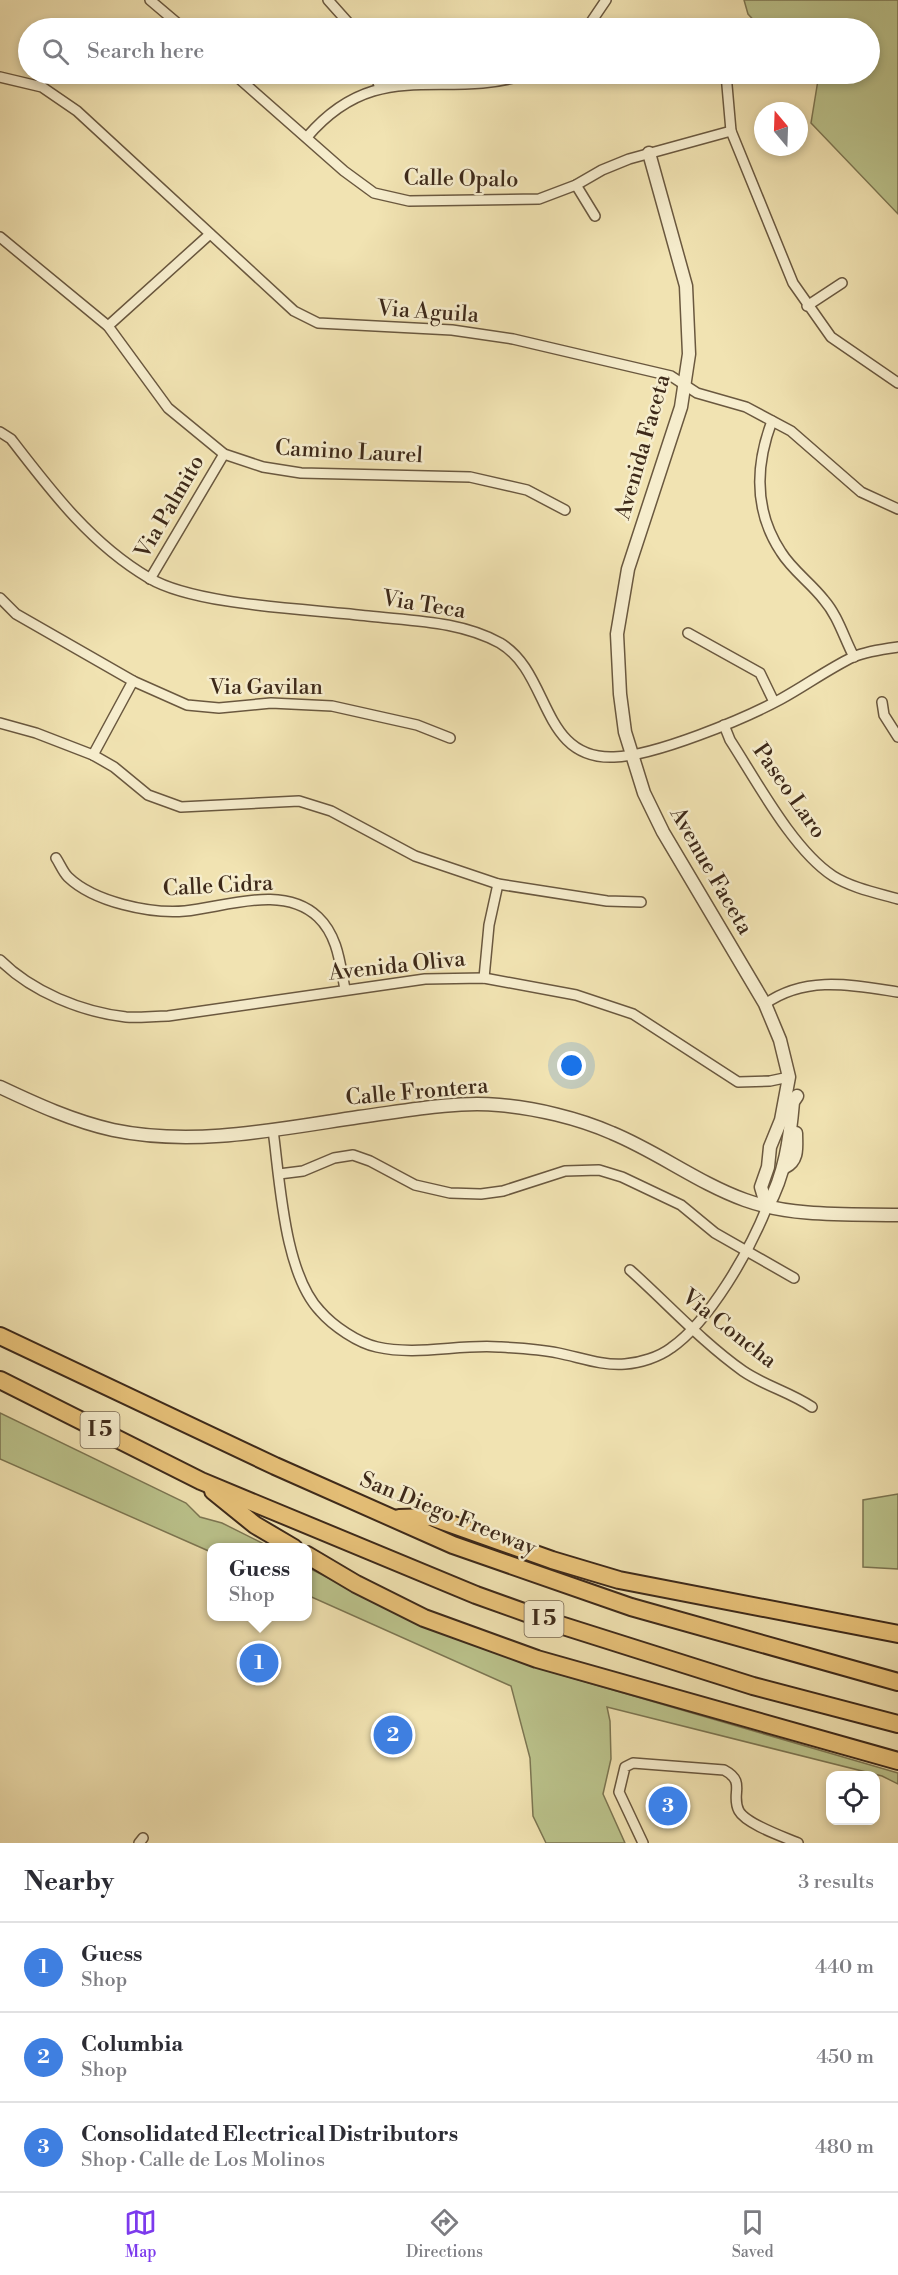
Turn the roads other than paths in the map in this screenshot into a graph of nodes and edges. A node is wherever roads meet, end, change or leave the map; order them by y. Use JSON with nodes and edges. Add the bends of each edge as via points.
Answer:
{"nodes":[{"id":1,"x":150,"y":0,"type":"edge"},
{"id":2,"x":328,"y":0,"type":"edge"},
{"id":3,"x":606,"y":0,"type":"edge"},
{"id":4,"x":171,"y":18,"type":"edge"},
{"id":5,"x":344,"y":18,"type":"edge"},
{"id":6,"x":594,"y":18,"type":"edge"},
{"id":7,"x":0,"y":77,"type":"edge"},
{"id":8,"x":18,"y":81,"type":"edge"},
{"id":9,"x":29,"y":84,"type":"edge"},
{"id":10,"x":246,"y":84,"type":"edge"},
{"id":11,"x":379,"y":84,"type":"edge"},
{"id":12,"x":414,"y":84,"type":"edge"},
{"id":13,"x":727,"y":84,"type":"edge"},
{"id":14,"x":380,"y":88,"type":"junction"},
{"id":15,"x":731,"y":131,"type":"junction"},
{"id":16,"x":307,"y":137,"type":"junction"},
{"id":17,"x":650,"y":153,"type":"junction"},
{"id":18,"x":576,"y":185,"type":"junction"},
{"id":19,"x":595,"y":216,"type":"dead end"},
{"id":20,"x":210,"y":234,"type":"junction"},
{"id":21,"x":0,"y":237,"type":"edge"},
{"id":22,"x":842,"y":283,"type":"dead end"},
{"id":23,"x":807,"y":306,"type":"junction"},
{"id":24,"x":108,"y":326,"type":"junction"},
{"id":25,"x":898,"y":383,"type":"edge"},
{"id":26,"x":686,"y":386,"type":"junction"},
{"id":27,"x":772,"y":421,"type":"junction"},
{"id":28,"x":0,"y":432,"type":"edge"},
{"id":29,"x":224,"y":454,"type":"junction"},
{"id":30,"x":898,"y":509,"type":"edge"},
{"id":31,"x":565,"y":510,"type":"dead end"},
{"id":32,"x":150,"y":579,"type":"junction"},
{"id":33,"x":0,"y":598,"type":"edge"},
{"id":34,"x":688,"y":633,"type":"dead end"},
{"id":35,"x":898,"y":646,"type":"edge"},
{"id":36,"x":854,"y":657,"type":"junction"},
{"id":37,"x":133,"y":681,"type":"junction"},
{"id":38,"x":774,"y":702,"type":"junction"},
{"id":39,"x":882,"y":702,"type":"dead end"},
{"id":40,"x":0,"y":723,"type":"edge"},
{"id":41,"x":724,"y":725,"type":"junction"},
{"id":42,"x":898,"y":737,"type":"edge"},
{"id":43,"x":450,"y":738,"type":"dead end"},
{"id":44,"x":632,"y":754,"type":"junction"},
{"id":45,"x":93,"y":755,"type":"junction"},
{"id":46,"x":56,"y":858,"type":"dead end"},
{"id":47,"x":498,"y":884,"type":"junction"},
{"id":48,"x":898,"y":899,"type":"edge"},
{"id":49,"x":640,"y":902,"type":"dead end"},
{"id":50,"x":0,"y":960,"type":"edge"},
{"id":51,"x":484,"y":978,"type":"junction"},
{"id":52,"x":345,"y":989,"type":"junction"},
{"id":53,"x":898,"y":992,"type":"edge"},
{"id":54,"x":765,"y":1004,"type":"junction"},
{"id":55,"x":789,"y":1077,"type":"junction"},
{"id":56,"x":0,"y":1087,"type":"edge"},
{"id":57,"x":273,"y":1130,"type":"junction"},
{"id":58,"x":775,"y":1135,"type":"junction"},
{"id":59,"x":792,"y":1137,"type":"junction"},
{"id":60,"x":767,"y":1159,"type":"junction"},
{"id":61,"x":782,"y":1167,"type":"junction"},
{"id":62,"x":279,"y":1174,"type":"junction"},
{"id":63,"x":767,"y":1207,"type":"junction"},
{"id":64,"x":898,"y":1215,"type":"edge"},
{"id":65,"x":748,"y":1250,"type":"junction"},
{"id":66,"x":630,"y":1270,"type":"dead end"},
{"id":67,"x":794,"y":1278,"type":"dead end"},
{"id":68,"x":0,"y":1326,"type":"edge"},
{"id":69,"x":692,"y":1330,"type":"junction"},
{"id":70,"x":6,"y":1339,"type":"edge"},
{"id":71,"x":0,"y":1380,"type":"edge"},
{"id":72,"x":812,"y":1407,"type":"dead end"},
{"id":73,"x":201,"y":1481,"type":"junction"},
{"id":74,"x":395,"y":1518,"type":"junction"},
{"id":75,"x":286,"y":1543,"type":"edge"},
{"id":76,"x":312,"y":1558,"type":"edge"},
{"id":77,"x":898,"y":1634,"type":"edge"},
{"id":78,"x":898,"y":1682,"type":"edge"},
{"id":79,"x":898,"y":1724,"type":"edge"},
{"id":80,"x":898,"y":1761,"type":"edge"},
{"id":81,"x":642,"y":1843,"type":"edge"},
{"id":82,"x":798,"y":1843,"type":"edge"}],
"edges":[{"from":1,"to":4,"type":"street"},
{"from":2,"to":5,"type":"street"},
{"from":3,"to":6,"type":"street"},
{"from":7,"to":8,"type":"street","name":"Via Aguila"},
{"from":9,"to":20,"type":"street","name":"Via Aguila","via":[[42,87],[78,111]]},
{"from":10,"to":16,"type":"street","name":"Calle Opalo"},
{"from":11,"to":14,"type":"street"},
{"from":12,"to":14,"type":"street"},
{"from":13,"to":15,"type":"street"},
{"from":14,"to":16,"type":"street","via":[[347,100]]},
{"from":15,"to":17,"type":"street","name":"Calle Opalo"},
{"from":15,"to":23,"type":"street","via":[[793,283]]},
{"from":16,"to":18,"type":"street","name":"Calle Opalo","via":[[374,193],[409,201],[539,199]]},
{"from":17,"to":18,"type":"street","name":"Calle Opalo","via":[[602,170]]},
{"from":17,"to":26,"type":"street","name":"Avenida Faceta","via":[[686,286]]},
{"from":18,"to":19,"type":"street"},
{"from":20,"to":24,"type":"street"},
{"from":20,"to":26,"type":"street","name":"Via Aguila","via":[[294,311],[318,323],[452,330],[513,339],[671,376]]},
{"from":21,"to":24,"type":"street","name":"Camino Laurel"},
{"from":22,"to":23,"type":"street"},
{"from":23,"to":25,"type":"street","via":[[831,337]]},
{"from":24,"to":29,"type":"street","name":"Camino Laurel","via":[[168,408]]},
{"from":26,"to":27,"type":"street","name":"Via Aguila","via":[[746,407]]},
{"from":26,"to":44,"type":"street","name":"Avenida Faceta","via":[[628,569],[617,634],[620,694]]},
{"from":27,"to":30,"type":"street","name":"Via Aguila","via":[[791,431],[861,492]]},
{"from":27,"to":36,"type":"street","via":[[759,468],[761,506],[770,532],[782,554],[825,601]]},
{"from":28,"to":32,"type":"street","name":"Via Teca","via":[[105,548]]},
{"from":29,"to":31,"type":"street","name":"Camino Laurel","via":[[263,467],[301,473],[470,477],[527,490]]},
{"from":29,"to":32,"type":"street","name":"Via Palmito"},
{"from":32,"to":44,"type":"street","name":"Via Teca","via":[[184,592],[232,600],[454,625],[501,644],[509,652],[533,680],[557,730],[576,749],[600,757]]},
{"from":33,"to":37,"type":"street","name":"Via Gavilan","via":[[16,614]]},
{"from":34,"to":38,"type":"street","via":[[760,673]]},
{"from":35,"to":36,"type":"street","name":"Via Teca"},
{"from":36,"to":38,"type":"street","name":"Via Teca"},
{"from":37,"to":43,"type":"street","name":"Via Gavilan","via":[[187,705],[332,706],[417,725]]},
{"from":37,"to":45,"type":"street"},
{"from":38,"to":41,"type":"street","name":"Via Teca"},
{"from":39,"to":42,"type":"street","via":[[884,715]]},
{"from":40,"to":45,"type":"street"},
{"from":41,"to":44,"type":"street","name":"Via Teca"},
{"from":41,"to":48,"type":"street","name":"Paseo Laro","via":[[800,846],[833,875]]},
{"from":44,"to":54,"type":"street","name":"Avenue Faceta","via":[[644,793],[663,832]]},
{"from":45,"to":47,"type":"street","via":[[148,795],[181,807],[299,801],[331,811],[415,856]]},
{"from":46,"to":52,"type":"street","name":"Calle Cidra","via":[[67,877],[93,895],[135,908],[183,911],[264,900],[292,902],[318,917],[337,945]]},
{"from":47,"to":49,"type":"street","via":[[607,901]]},
{"from":47,"to":51,"type":"street"},
{"from":50,"to":52,"type":"street","name":"Avenida Oliva","via":[[40,990],[88,1009],[126,1017],[168,1016]]},
{"from":51,"to":52,"type":"street","name":"Avenida Oliva","via":[[425,979]]},
{"from":51,"to":55,"type":"street","name":"Avenida Oliva","via":[[576,995],[633,1014],[738,1082]]},
{"from":53,"to":54,"type":"street","via":[[818,983]]},
{"from":54,"to":55,"type":"street","via":[[780,1040]]},
{"from":55,"to":58,"type":"street"},
{"from":55,"to":59,"type":"street","via":[[797,1096],[793,1102]]},
{"from":56,"to":57,"type":"street","name":"Calle Frontera","via":[[46,1109],[113,1130],[162,1136]]},
{"from":57,"to":62,"type":"street"},
{"from":57,"to":63,"type":"street","name":"Calle Frontera","via":[[426,1108],[498,1105],[554,1115],[612,1132],[703,1183]]},
{"from":58,"to":59,"type":"street"},
{"from":58,"to":60,"type":"street"},
{"from":59,"to":61,"type":"street"},
{"from":60,"to":61,"type":"street"},
{"from":60,"to":63,"type":"street","via":[[761,1186]]},
{"from":61,"to":63,"type":"street"},
{"from":62,"to":65,"type":"street","via":[[303,1171],[353,1155],[415,1185],[450,1193],[481,1194],[565,1171],[599,1170],[681,1205],[715,1233]]},
{"from":62,"to":69,"type":"street","via":[[292,1259],[307,1295],[337,1326],[374,1347],[394,1350],[496,1346],[624,1365],[670,1349]]},
{"from":63,"to":64,"type":"street","name":"Calle Frontera","via":[[826,1214]]},
{"from":63,"to":65,"type":"street"},
{"from":65,"to":67,"type":"street"},
{"from":65,"to":69,"type":"street"},
{"from":66,"to":69,"type":"street","name":"Via Concha"},
{"from":68,"to":70,"type":"highway"},
{"from":69,"to":72,"type":"street","name":"Via Concha","via":[[745,1372]]},
{"from":70,"to":74,"type":"highway","name":"San Diego Freeway","number":"I 5","via":[[275,1467]]},
{"from":71,"to":73,"type":"highway","number":"I 5"},
{"from":73,"to":75,"type":"highway","via":[[255,1525]]},
{"from":73,"to":79,"type":"highway","number":"I 5","via":[[404,1567],[554,1623],[753,1686]]},
{"from":74,"to":77,"type":"highway","via":[[431,1517],[619,1581]]},
{"from":74,"to":78,"type":"highway","name":"San Diego Freeway","number":"I 5","via":[[453,1545],[631,1607]]},
{"from":76,"to":80,"type":"highway","via":[[424,1618],[537,1659]]},
{"from":81,"to":82,"type":"street","via":[[620,1792],[625,1767],[633,1763],[733,1774],[740,1813]]}]}
